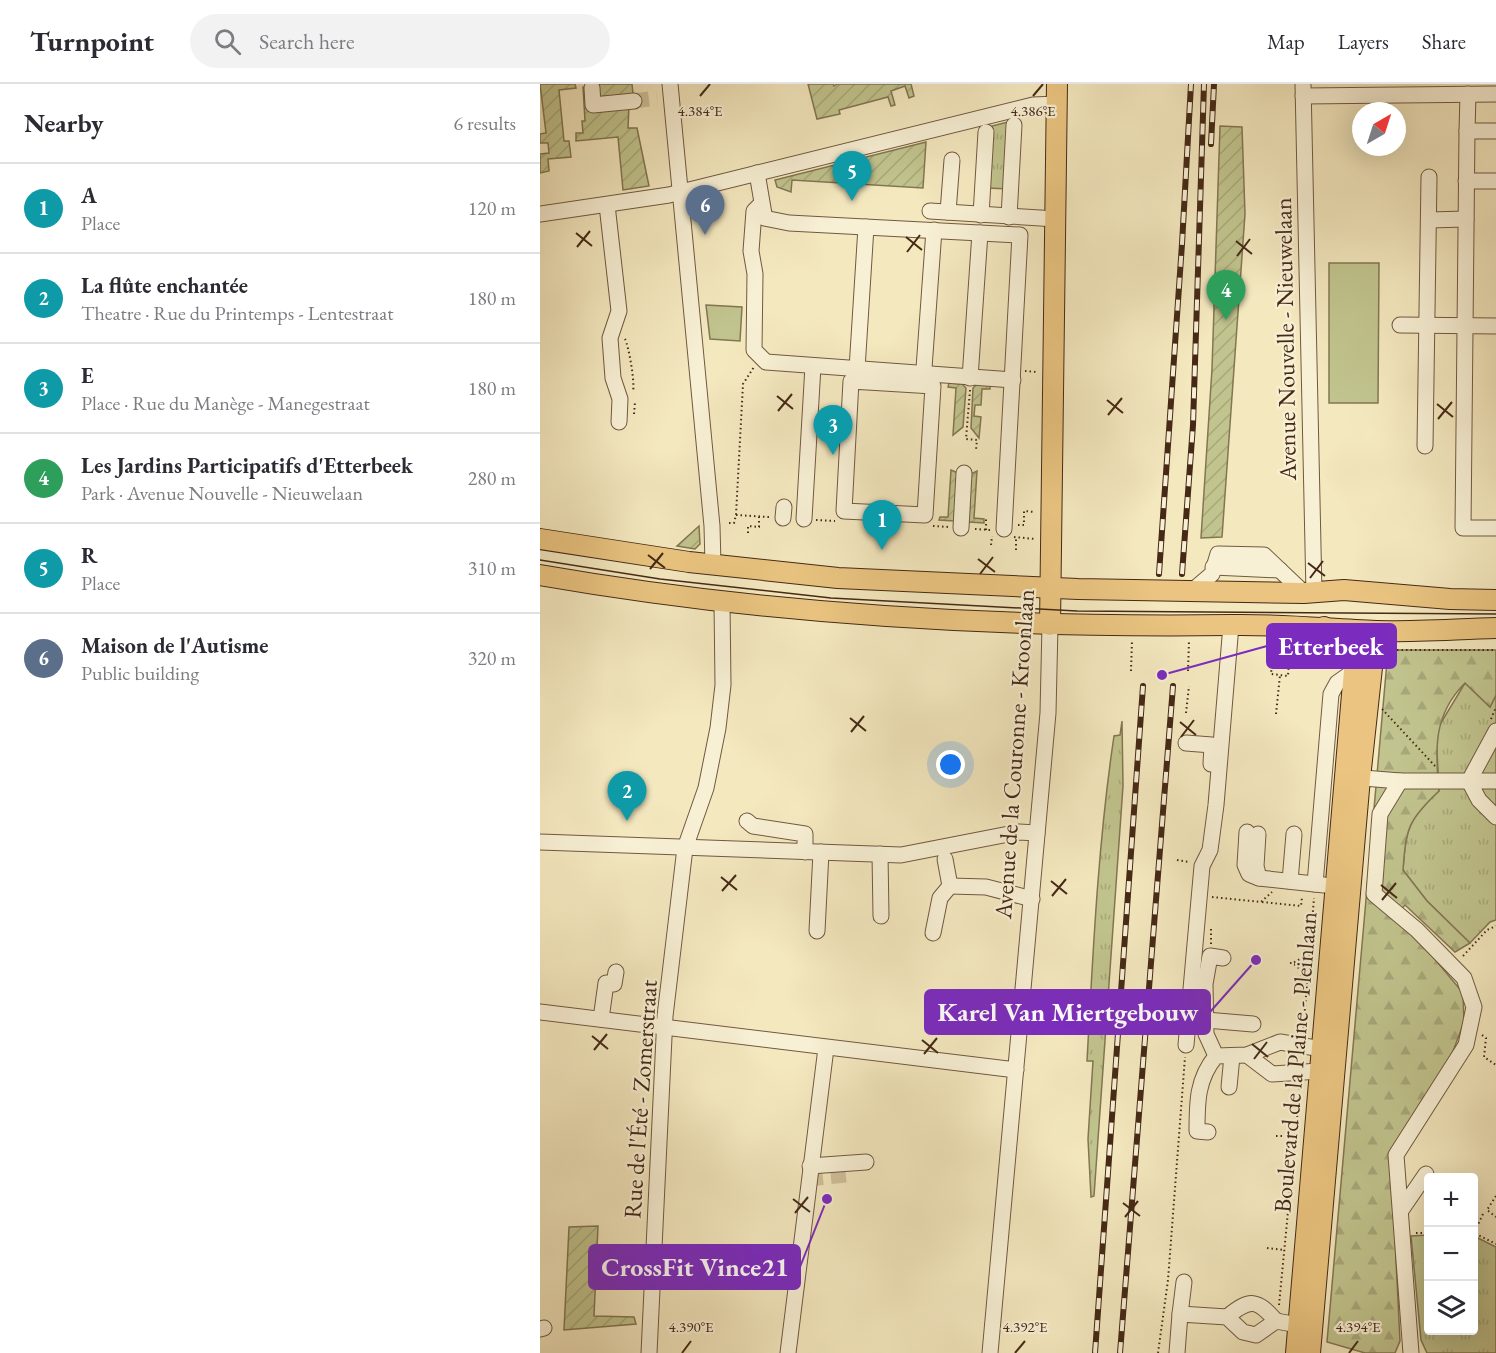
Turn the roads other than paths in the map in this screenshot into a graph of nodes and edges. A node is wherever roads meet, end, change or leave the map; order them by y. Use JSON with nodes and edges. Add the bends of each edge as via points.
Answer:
{"nodes":[{"id":1,"x":1058,"y":84,"type":"edge"},
{"id":2,"x":592,"y":88,"type":"dead end"},
{"id":3,"x":1303,"y":90,"type":"edge"},
{"id":4,"x":666,"y":93,"type":"edge"},
{"id":5,"x":1468,"y":94,"type":"junction"},
{"id":6,"x":1496,"y":94,"type":"edge"},
{"id":7,"x":634,"y":101,"type":"tunnel mouth"},
{"id":8,"x":1057,"y":104,"type":"junction"},
{"id":9,"x":1014,"y":125,"type":"dead end"},
{"id":10,"x":1467,"y":131,"type":"junction"},
{"id":11,"x":1496,"y":131,"type":"edge"},
{"id":12,"x":986,"y":132,"type":"dead end"},
{"id":13,"x":952,"y":160,"type":"dead end"},
{"id":14,"x":758,"y":173,"type":"junction"},
{"id":15,"x":1429,"y":177,"type":"dead end"},
{"id":16,"x":1466,"y":180,"type":"junction"},
{"id":17,"x":1496,"y":181,"type":"edge"},
{"id":18,"x":680,"y":192,"type":"junction"},
{"id":19,"x":607,"y":205,"type":"junction"},
{"id":20,"x":762,"y":211,"type":"junction"},
{"id":21,"x":930,"y":211,"type":"dead end"},
{"id":22,"x":948,"y":212,"type":"junction"},
{"id":23,"x":540,"y":214,"type":"edge"},
{"id":24,"x":981,"y":214,"type":"junction"},
{"id":25,"x":1009,"y":217,"type":"junction"},
{"id":26,"x":1056,"y":219,"type":"junction"},
{"id":27,"x":1466,"y":219,"type":"junction"},
{"id":28,"x":1429,"y":220,"type":"junction"},
{"id":29,"x":866,"y":227,"type":"junction"},
{"id":30,"x":934,"y":230,"type":"junction"},
{"id":31,"x":980,"y":233,"type":"junction"},
{"id":32,"x":1400,"y":325,"type":"dead end"},
{"id":33,"x":1428,"y":326,"type":"junction"},
{"id":34,"x":1465,"y":326,"type":"junction"},
{"id":35,"x":1496,"y":326,"type":"edge"},
{"id":36,"x":813,"y":366,"type":"junction"},
{"id":37,"x":859,"y":373,"type":"junction"},
{"id":38,"x":970,"y":378,"type":"junction"},
{"id":39,"x":924,"y":380,"type":"junction"},
{"id":40,"x":1013,"y":380,"type":"junction"},
{"id":41,"x":619,"y":422,"type":"dead end"},
{"id":42,"x":1425,"y":446,"type":"dead end"},
{"id":43,"x":964,"y":473,"type":"dead end"},
{"id":44,"x":804,"y":519,"type":"dead end"},
{"id":45,"x":961,"y":528,"type":"dead end"},
{"id":46,"x":1004,"y":528,"type":"road end"},
{"id":47,"x":1496,"y":528,"type":"edge"},
{"id":48,"x":540,"y":539,"type":"edge"},
{"id":49,"x":713,"y":565,"type":"junction"},
{"id":50,"x":540,"y":575,"type":"edge"},
{"id":51,"x":1051,"y":588,"type":"junction"},
{"id":52,"x":1192,"y":591,"type":"junction"},
{"id":53,"x":1309,"y":593,"type":"junction"},
{"id":54,"x":1496,"y":600,"type":"edge"},
{"id":55,"x":722,"y":603,"type":"junction"},
{"id":56,"x":1231,"y":625,"type":"junction"},
{"id":57,"x":1050,"y":626,"type":"junction"},
{"id":58,"x":1324,"y":627,"type":"junction"},
{"id":59,"x":1496,"y":628,"type":"edge"},
{"id":60,"x":1376,"y":631,"type":"junction"},
{"id":61,"x":1360,"y":669,"type":"junction"},
{"id":62,"x":1491,"y":729,"type":"edge"},
{"id":63,"x":1186,"y":742,"type":"dead end"},
{"id":64,"x":1352,"y":777,"type":"junction"},
{"id":65,"x":1400,"y":781,"type":"junction"},
{"id":66,"x":1496,"y":781,"type":"edge"},
{"id":67,"x":1469,"y":782,"type":"junction"},
{"id":68,"x":1496,"y":817,"type":"edge"},
{"id":69,"x":747,"y":820,"type":"dead end"},
{"id":70,"x":1037,"y":833,"type":"junction"},
{"id":71,"x":1253,"y":833,"type":"dead end"},
{"id":72,"x":1294,"y":834,"type":"dead end"},
{"id":73,"x":540,"y":842,"type":"edge"},
{"id":74,"x":685,"y":848,"type":"junction"},
{"id":75,"x":813,"y":852,"type":"junction"},
{"id":76,"x":880,"y":854,"type":"junction"},
{"id":77,"x":1208,"y":855,"type":"junction"},
{"id":78,"x":945,"y":859,"type":"dead end"},
{"id":79,"x":1298,"y":882,"type":"junction"},
{"id":80,"x":950,"y":886,"type":"junction"},
{"id":81,"x":1336,"y":886,"type":"junction"},
{"id":82,"x":1032,"y":899,"type":"junction"},
{"id":83,"x":881,"y":916,"type":"dead end"},
{"id":84,"x":817,"y":931,"type":"dead end"},
{"id":85,"x":933,"y":933,"type":"dead end"},
{"id":86,"x":1223,"y":958,"type":"dead end"},
{"id":87,"x":616,"y":972,"type":"dead end"},
{"id":88,"x":540,"y":1012,"type":"edge"},
{"id":89,"x":601,"y":1019,"type":"junction"},
{"id":90,"x":1206,"y":1020,"type":"junction"},
{"id":91,"x":1253,"y":1024,"type":"dead end"},
{"id":92,"x":664,"y":1028,"type":"junction"},
{"id":93,"x":1186,"y":1045,"type":"road end"},
{"id":94,"x":826,"y":1048,"type":"junction"},
{"id":95,"x":1322,"y":1049,"type":"junction"},
{"id":96,"x":1232,"y":1056,"type":"junction"},
{"id":97,"x":1016,"y":1070,"type":"junction"},
{"id":98,"x":1320,"y":1071,"type":"junction"},
{"id":99,"x":1229,"y":1087,"type":"dead end"},
{"id":100,"x":1208,"y":1132,"type":"dead end"},
{"id":101,"x":866,"y":1162,"type":"dead end"},
{"id":102,"x":810,"y":1166,"type":"junction"},
{"id":103,"x":1424,"y":1177,"type":"edge"},
{"id":104,"x":1402,"y":1209,"type":"junction"},
{"id":105,"x":1184,"y":1282,"type":"dead end"},
{"id":106,"x":1180,"y":1314,"type":"junction"},
{"id":107,"x":1227,"y":1317,"type":"junction"},
{"id":108,"x":1277,"y":1321,"type":"junction"},
{"id":109,"x":1298,"y":1325,"type":"junction"},
{"id":110,"x":1307,"y":1352,"type":"edge"},
{"id":111,"x":649,"y":1353,"type":"edge"},
{"id":112,"x":788,"y":1353,"type":"edge"},
{"id":113,"x":990,"y":1353,"type":"edge"},
{"id":114,"x":1177,"y":1353,"type":"edge"},
{"id":115,"x":1411,"y":1353,"type":"edge"}],
"edges":[{"from":1,"to":8,"type":"main road","name":"Avenue de la Couronne - Kroonlaan"},
{"from":2,"to":7,"type":"street","via":[[593,105]]},
{"from":3,"to":5,"type":"street"},
{"from":3,"to":53,"type":"street","name":"Avenue Nouvelle - Nieuwelaan"},
{"from":4,"to":18,"type":"street"},
{"from":5,"to":6,"type":"street"},
{"from":5,"to":10,"type":"street"},
{"from":8,"to":14,"type":"street","via":[[1033,105]]},
{"from":8,"to":26,"type":"main road","name":"Avenue de la Couronne - Kroonlaan"},
{"from":9,"to":25,"type":"street"},
{"from":10,"to":11,"type":"street"},
{"from":10,"to":16,"type":"street"},
{"from":12,"to":24,"type":"street"},
{"from":13,"to":22,"type":"street"},
{"from":14,"to":18,"type":"street"},
{"from":14,"to":20,"type":"street"},
{"from":15,"to":28,"type":"street"},
{"from":16,"to":17,"type":"street"},
{"from":16,"to":27,"type":"street"},
{"from":18,"to":19,"type":"street"},
{"from":18,"to":49,"type":"street"},
{"from":19,"to":23,"type":"street"},
{"from":19,"to":41,"type":"street","via":[[619,311],[610,338],[613,378],[620,399]]},
{"from":20,"to":29,"type":"street","via":[[789,223]]},
{"from":20,"to":36,"type":"street","via":[[754,211],[751,251],[755,274],[754,350],[766,362],[790,370]]},
{"from":21,"to":22,"type":"street"},
{"from":22,"to":24,"type":"street"},
{"from":24,"to":25,"type":"street"},
{"from":25,"to":26,"type":"street"},
{"from":26,"to":51,"type":"main road","name":"Avenue de la Couronne - Kroonlaan"},
{"from":27,"to":28,"type":"street"},
{"from":27,"to":34,"type":"street"},
{"from":28,"to":33,"type":"street"},
{"from":29,"to":30,"type":"street"},
{"from":29,"to":37,"type":"street"},
{"from":30,"to":31,"type":"street"},
{"from":30,"to":39,"type":"street"},
{"from":31,"to":38,"type":"street"},
{"from":31,"to":40,"type":"street","via":[[1020,236]]},
{"from":32,"to":33,"type":"street"},
{"from":33,"to":34,"type":"street"},
{"from":33,"to":42,"type":"street"},
{"from":34,"to":35,"type":"street"},
{"from":34,"to":47,"type":"street","via":[[1463,528]]},
{"from":36,"to":37,"type":"street"},
{"from":36,"to":44,"type":"street","via":[[818,391],[811,498]]},
{"from":37,"to":39,"type":"street"},
{"from":37,"to":39,"type":"street","via":[[849,516],[914,520]]},
{"from":38,"to":39,"type":"street"},
{"from":38,"to":40,"type":"street"},
{"from":40,"to":46,"type":"street"},
{"from":43,"to":45,"type":"street"},
{"from":48,"to":49,"type":"main road"},
{"from":49,"to":51,"type":"main road","via":[[838,578]]},
{"from":50,"to":55,"type":"main road"},
{"from":51,"to":52,"type":"main road"},
{"from":51,"to":57,"type":"main road","name":"Avenue de la Couronne - Kroonlaan"},
{"from":52,"to":53,"type":"main road"},
{"from":52,"to":53,"type":"street","via":[[1212,573],[1213,567],[1280,570]]},
{"from":53,"to":54,"type":"main road","via":[[1337,590]]},
{"from":55,"to":57,"type":"main road"},
{"from":55,"to":74,"type":"street","name":"Rue de l'Été - Zomerstraat","via":[[723,685],[718,728],[706,788]]},
{"from":56,"to":57,"type":"main road"},
{"from":56,"to":58,"type":"main road"},
{"from":56,"to":77,"type":"street"},
{"from":57,"to":70,"type":"street","name":"Avenue de la Couronne - Kroonlaan"},
{"from":58,"to":60,"type":"main road"},
{"from":58,"to":61,"type":"main road","name":"Boulevard de la Plaine - Pleinlaan","via":[[1348,645]]},
{"from":59,"to":60,"type":"main road"},
{"from":60,"to":61,"type":"main road","name":"Boulevard de la Plaine - Pleinlaan"},
{"from":61,"to":64,"type":"main road","name":"Boulevard de la Plaine - Pleinlaan"},
{"from":61,"to":79,"type":"street","via":[[1336,683],[1332,694]]},
{"from":62,"to":67,"type":"street"},
{"from":63,"to":77,"type":"street","via":[[1212,745],[1205,844]]},
{"from":64,"to":65,"type":"street"},
{"from":64,"to":81,"type":"main road","name":"Boulevard de la Plaine - Pleinlaan"},
{"from":64,"to":110,"type":"main road","name":"Boulevard de la Plaine - Pleinlaan"},
{"from":65,"to":67,"type":"street"},
{"from":65,"to":104,"type":"street","via":[[1380,814],[1374,894],[1417,930],[1464,978],[1474,1007],[1466,1045],[1396,1155]]},
{"from":66,"to":67,"type":"street"},
{"from":67,"to":68,"type":"street","via":[[1479,800]]},
{"from":69,"to":75,"type":"street","via":[[753,826],[805,834]]},
{"from":70,"to":76,"type":"street","via":[[1019,832],[901,855]]},
{"from":70,"to":82,"type":"street","name":"Avenue de la Couronne - Kroonlaan"},
{"from":71,"to":79,"type":"street","via":[[1245,865],[1249,874]]},
{"from":72,"to":79,"type":"street"},
{"from":73,"to":74,"type":"street"},
{"from":74,"to":75,"type":"street"},
{"from":74,"to":92,"type":"street","name":"Rue de l'Été - Zomerstraat"},
{"from":75,"to":76,"type":"street"},
{"from":75,"to":84,"type":"street"},
{"from":76,"to":83,"type":"street"},
{"from":77,"to":93,"type":"street","via":[[1202,866]]},
{"from":78,"to":80,"type":"street"},
{"from":79,"to":81,"type":"street"},
{"from":80,"to":82,"type":"street","via":[[986,887]]},
{"from":80,"to":85,"type":"street","via":[[940,898]]},
{"from":81,"to":95,"type":"main road","name":"Boulevard de la Plaine - Pleinlaan"},
{"from":82,"to":97,"type":"street","name":"Avenue de la Couronne - Kroonlaan"},
{"from":86,"to":90,"type":"street","via":[[1210,956],[1205,984]]},
{"from":87,"to":89,"type":"street","via":[[614,984],[606,983]]},
{"from":88,"to":89,"type":"street"},
{"from":89,"to":92,"type":"street"},
{"from":90,"to":91,"type":"street"},
{"from":90,"to":96,"type":"street","via":[[1206,1034]]},
{"from":92,"to":94,"type":"street"},
{"from":92,"to":111,"type":"street","name":"Rue de l'Été - Zomerstraat"},
{"from":94,"to":97,"type":"street"},
{"from":94,"to":102,"type":"street"},
{"from":95,"to":96,"type":"street","via":[[1280,1042]]},
{"from":95,"to":98,"type":"main road","name":"Boulevard de la Plaine - Pleinlaan"},
{"from":96,"to":98,"type":"street","via":[[1272,1074]]},
{"from":96,"to":99,"type":"street"},
{"from":96,"to":100,"type":"street","via":[[1206,1068],[1198,1091],[1197,1131]]},
{"from":97,"to":113,"type":"street","name":"Avenue de la Couronne - Kroonlaan"},
{"from":98,"to":109,"type":"main road","name":"Boulevard de la Plaine - Pleinlaan"},
{"from":101,"to":102,"type":"street"},
{"from":102,"to":112,"type":"street"},
{"from":103,"to":104,"type":"street"},
{"from":104,"to":115,"type":"street"},
{"from":105,"to":106,"type":"street"},
{"from":106,"to":107,"type":"street"},
{"from":106,"to":114,"type":"street"},
{"from":107,"to":108,"type":"street","via":[[1243,1332],[1257,1335]]},
{"from":107,"to":108,"type":"street","via":[[1252,1303]]},
{"from":108,"to":109,"type":"street"},
{"from":109,"to":110,"type":"main road","name":"Boulevard de la Plaine - Pleinlaan"}]}
